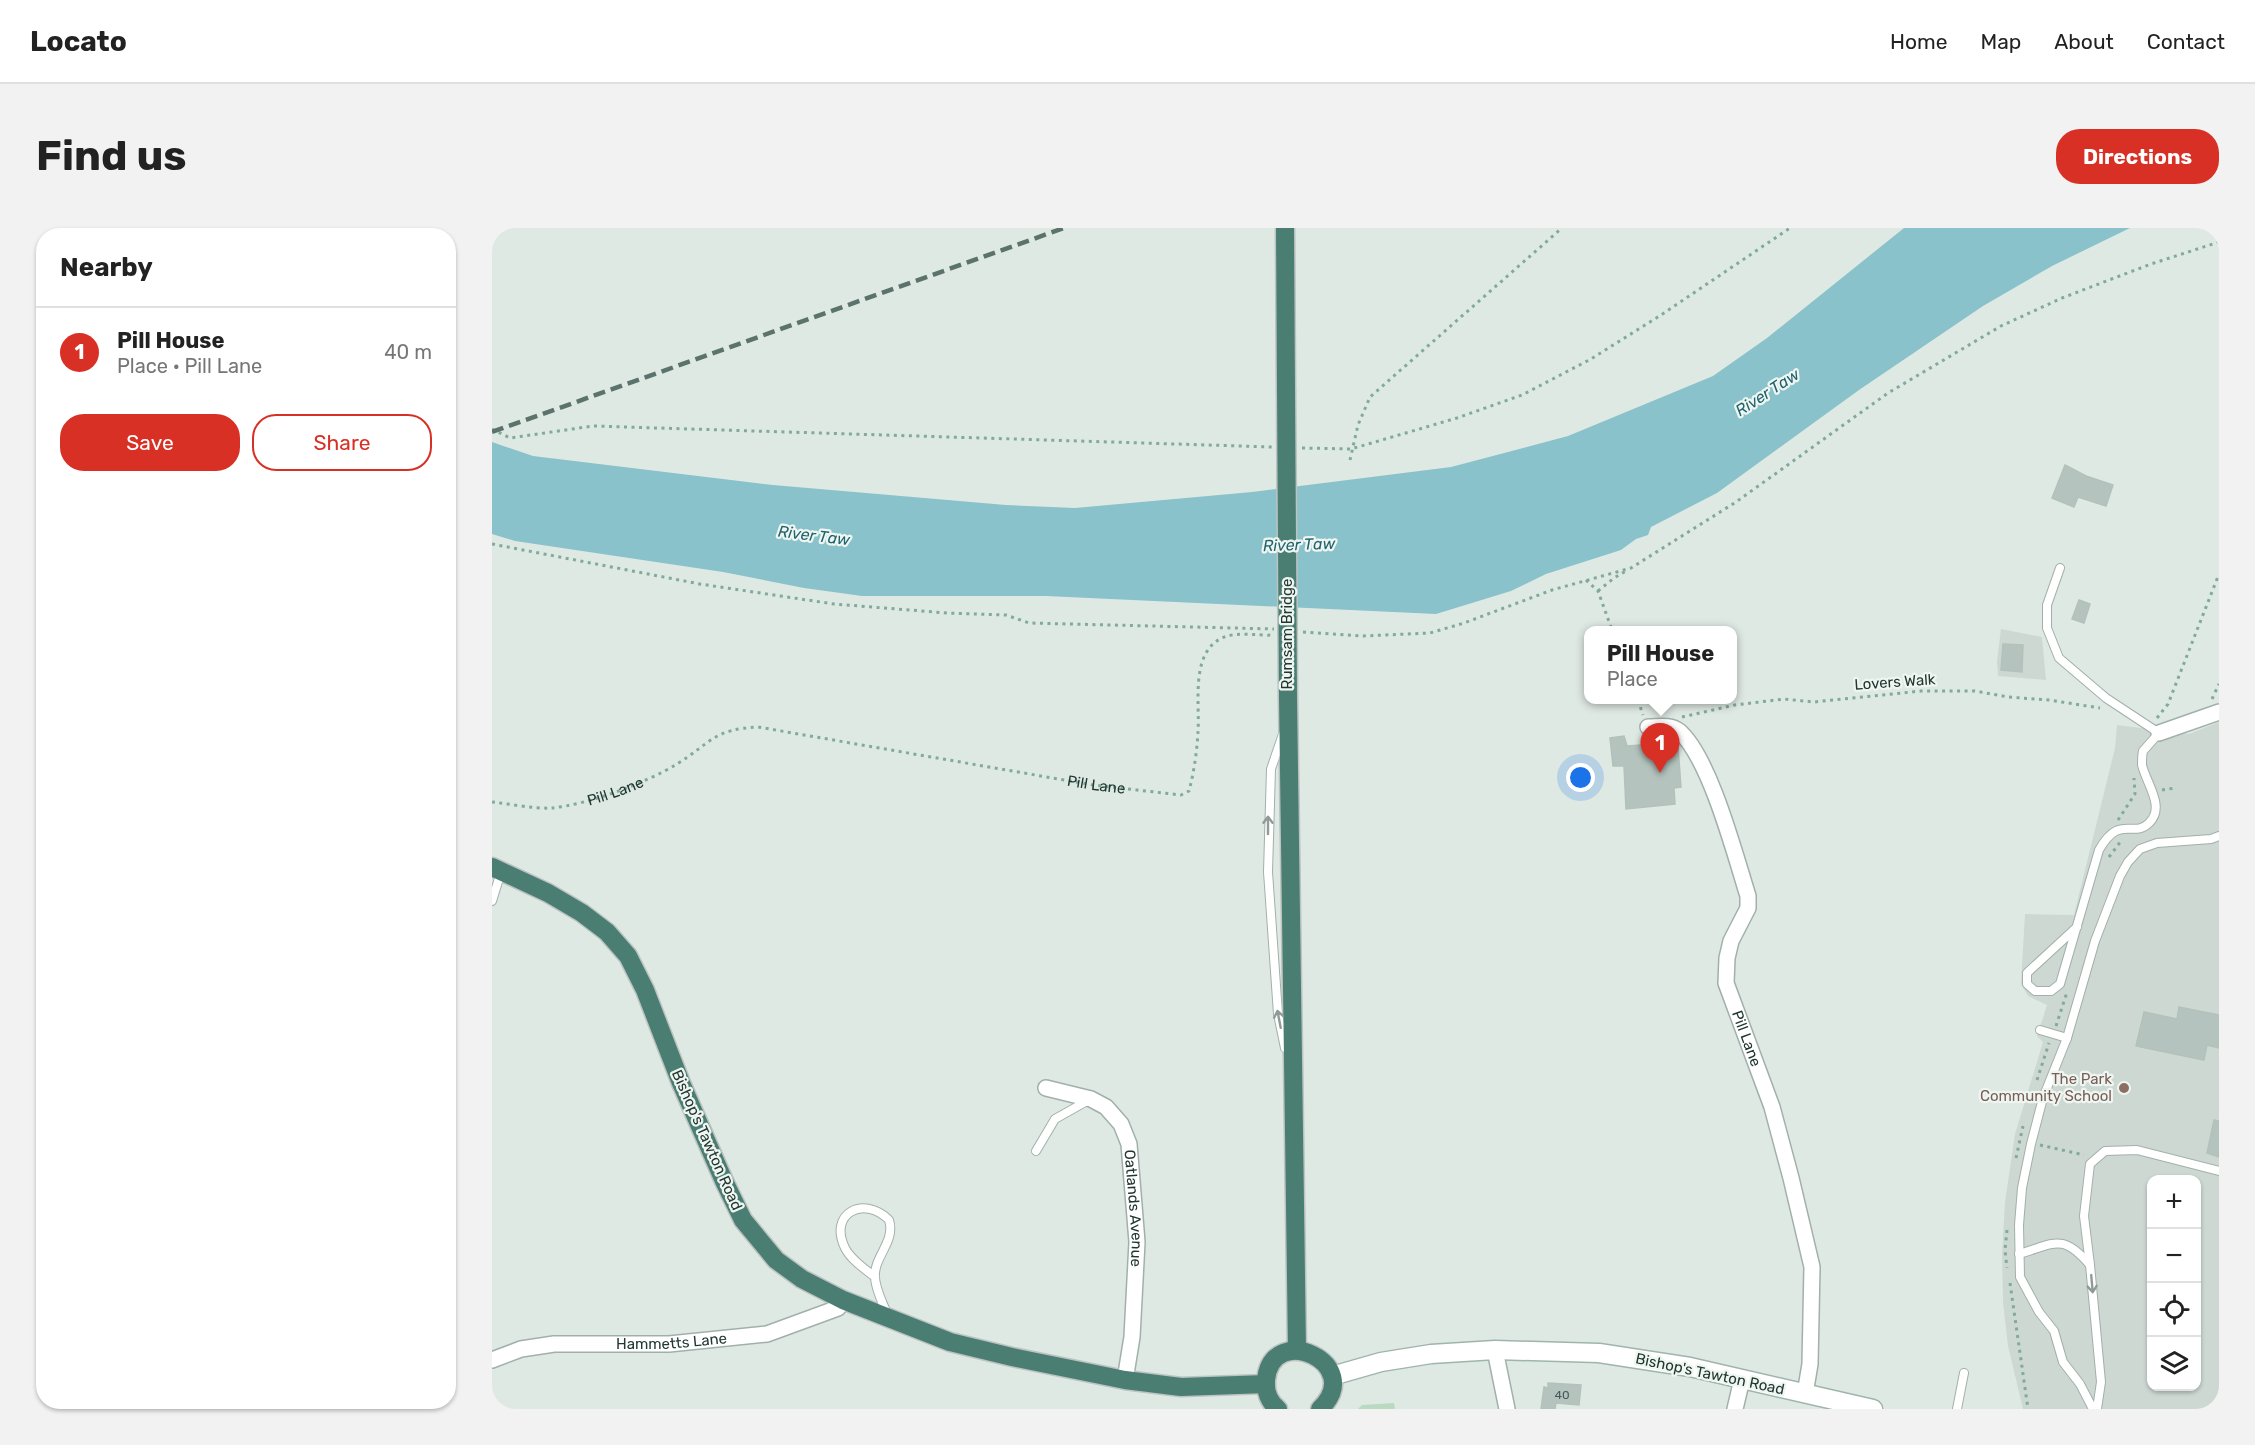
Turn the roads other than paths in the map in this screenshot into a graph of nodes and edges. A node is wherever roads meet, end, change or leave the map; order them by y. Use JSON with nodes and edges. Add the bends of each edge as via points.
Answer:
{"nodes":[{"id":1,"x":1285,"y":228,"type":"edge"},
{"id":2,"x":2060,"y":568,"type":"dead end"},
{"id":3,"x":2219,"y":712,"type":"edge"},
{"id":4,"x":1648,"y":728,"type":"dead end"},
{"id":5,"x":2155,"y":730,"type":"junction"},
{"id":6,"x":2219,"y":836,"type":"edge"},
{"id":7,"x":497,"y":869,"type":"edge"},
{"id":8,"x":492,"y":901,"type":"edge"},
{"id":9,"x":2076,"y":927,"type":"junction"},
{"id":10,"x":2040,"y":1030,"type":"dead end"},
{"id":11,"x":2067,"y":1038,"type":"junction"},
{"id":12,"x":1046,"y":1088,"type":"dead end"},
{"id":13,"x":1091,"y":1099,"type":"junction"},
{"id":14,"x":1036,"y":1151,"type":"dead end"},
{"id":15,"x":2219,"y":1171,"type":"edge"},
{"id":16,"x":2019,"y":1254,"type":"junction"},
{"id":17,"x":2090,"y":1265,"type":"junction"},
{"id":18,"x":874,"y":1277,"type":"junction"},
{"id":19,"x":843,"y":1300,"type":"junction"},
{"id":20,"x":889,"y":1319,"type":"junction"},
{"id":21,"x":1297,"y":1350,"type":"junction"},
{"id":22,"x":1495,"y":1350,"type":"junction"},
{"id":23,"x":492,"y":1360,"type":"edge"},
{"id":24,"x":1964,"y":1373,"type":"dead end"},
{"id":25,"x":1332,"y":1376,"type":"junction"},
{"id":26,"x":1742,"y":1379,"type":"junction"},
{"id":27,"x":1125,"y":1380,"type":"junction"},
{"id":28,"x":1266,"y":1384,"type":"junction"},
{"id":29,"x":1805,"y":1394,"type":"junction"},
{"id":30,"x":1278,"y":1409,"type":"edge"},
{"id":31,"x":1320,"y":1409,"type":"edge"},
{"id":32,"x":1508,"y":1409,"type":"edge"},
{"id":33,"x":1736,"y":1409,"type":"edge"},
{"id":34,"x":1874,"y":1409,"type":"edge"},
{"id":35,"x":1958,"y":1409,"type":"edge"},
{"id":36,"x":2095,"y":1409,"type":"edge"}],
"edges":[{"from":1,"to":21,"type":"highway","name":"Rumsam Bridge","bridge":true},
{"from":2,"to":5,"type":"lane","via":[[2047,605],[2046,628],[2059,658],[2106,698]]},
{"from":3,"to":5,"type":"street"},
{"from":4,"to":29,"type":"street","name":"Pill Lane","via":[[1672,727],[1691,745],[1708,777],[1748,896],[1748,908],[1731,941],[1726,983],[1772,1107],[1812,1267],[1810,1364]]},
{"from":5,"to":9,"type":"lane","via":[[2143,751],[2142,764],[2155,802],[2155,815],[2148,825],[2119,829],[2106,838]]},
{"from":6,"to":11,"type":"lane","via":[[2157,843],[2140,849],[2128,862],[2096,941]]},
{"from":7,"to":8,"type":"lane"},
{"from":7,"to":19,"type":"highway","name":"Bishop's Tawton Road","via":[[582,913],[607,932],[628,956],[743,1221],[776,1260]]},
{"from":9,"to":9,"type":"lane","via":[[2060,984],[2051,991],[2035,991],[2027,984],[2027,974]]},
{"from":10,"to":11,"type":"lane"},
{"from":11,"to":16,"type":"lane","via":[[2043,1098],[2031,1144],[2022,1188]]},
{"from":12,"to":13,"type":"street","name":"Oatlands Avenue"},
{"from":13,"to":14,"type":"lane","via":[[1055,1119]]},
{"from":13,"to":27,"type":"street","name":"Oatlands Avenue","via":[[1106,1107],[1121,1124],[1129,1144],[1137,1242],[1132,1337]]},
{"from":15,"to":17,"type":"lane","via":[[2137,1150],[2105,1151],[2090,1164],[2084,1216]]},
{"from":16,"to":17,"type":"lane","via":[[2053,1243],[2065,1244]]},
{"from":16,"to":36,"type":"lane","via":[[2020,1277],[2054,1331],[2063,1362]]},
{"from":17,"to":36,"type":"lane","one_way":true,"via":[[2101,1382]]},
{"from":18,"to":18,"type":"lane","via":[[844,1246],[843,1218],[853,1209],[868,1208],[889,1220],[891,1234]]},
{"from":18,"to":20,"type":"lane"},
{"from":19,"to":20,"type":"highway","name":"Bishop's Tawton Road"},
{"from":19,"to":23,"type":"street","name":"Hammetts Lane","via":[[838,1308],[767,1334],[669,1344],[554,1344],[521,1349]]},
{"from":20,"to":27,"type":"highway","name":"Bishop's Tawton Road","via":[[950,1342]]},
{"from":21,"to":25,"type":"highway","via":[[1323,1360]]},
{"from":21,"to":28,"type":"highway","via":[[1278,1357],[1267,1374]]},
{"from":22,"to":25,"type":"main road","name":"Bishop's Tawton Road","via":[[1431,1354],[1381,1362]]},
{"from":22,"to":26,"type":"main road","name":"Bishop's Tawton Road","via":[[1599,1353]]},
{"from":22,"to":32,"type":"street"},
{"from":24,"to":35,"type":"lane"},
{"from":25,"to":31,"type":"highway","via":[[1329,1398]]},
{"from":26,"to":29,"type":"main road","name":"Bishop's Tawton Road"},
{"from":26,"to":33,"type":"street"},
{"from":27,"to":28,"type":"highway","name":"Bishop's Tawton Road","via":[[1181,1387]]},
{"from":28,"to":30,"type":"highway"},
{"from":29,"to":34,"type":"main road","name":"Bishop's Tawton Road"}]}
